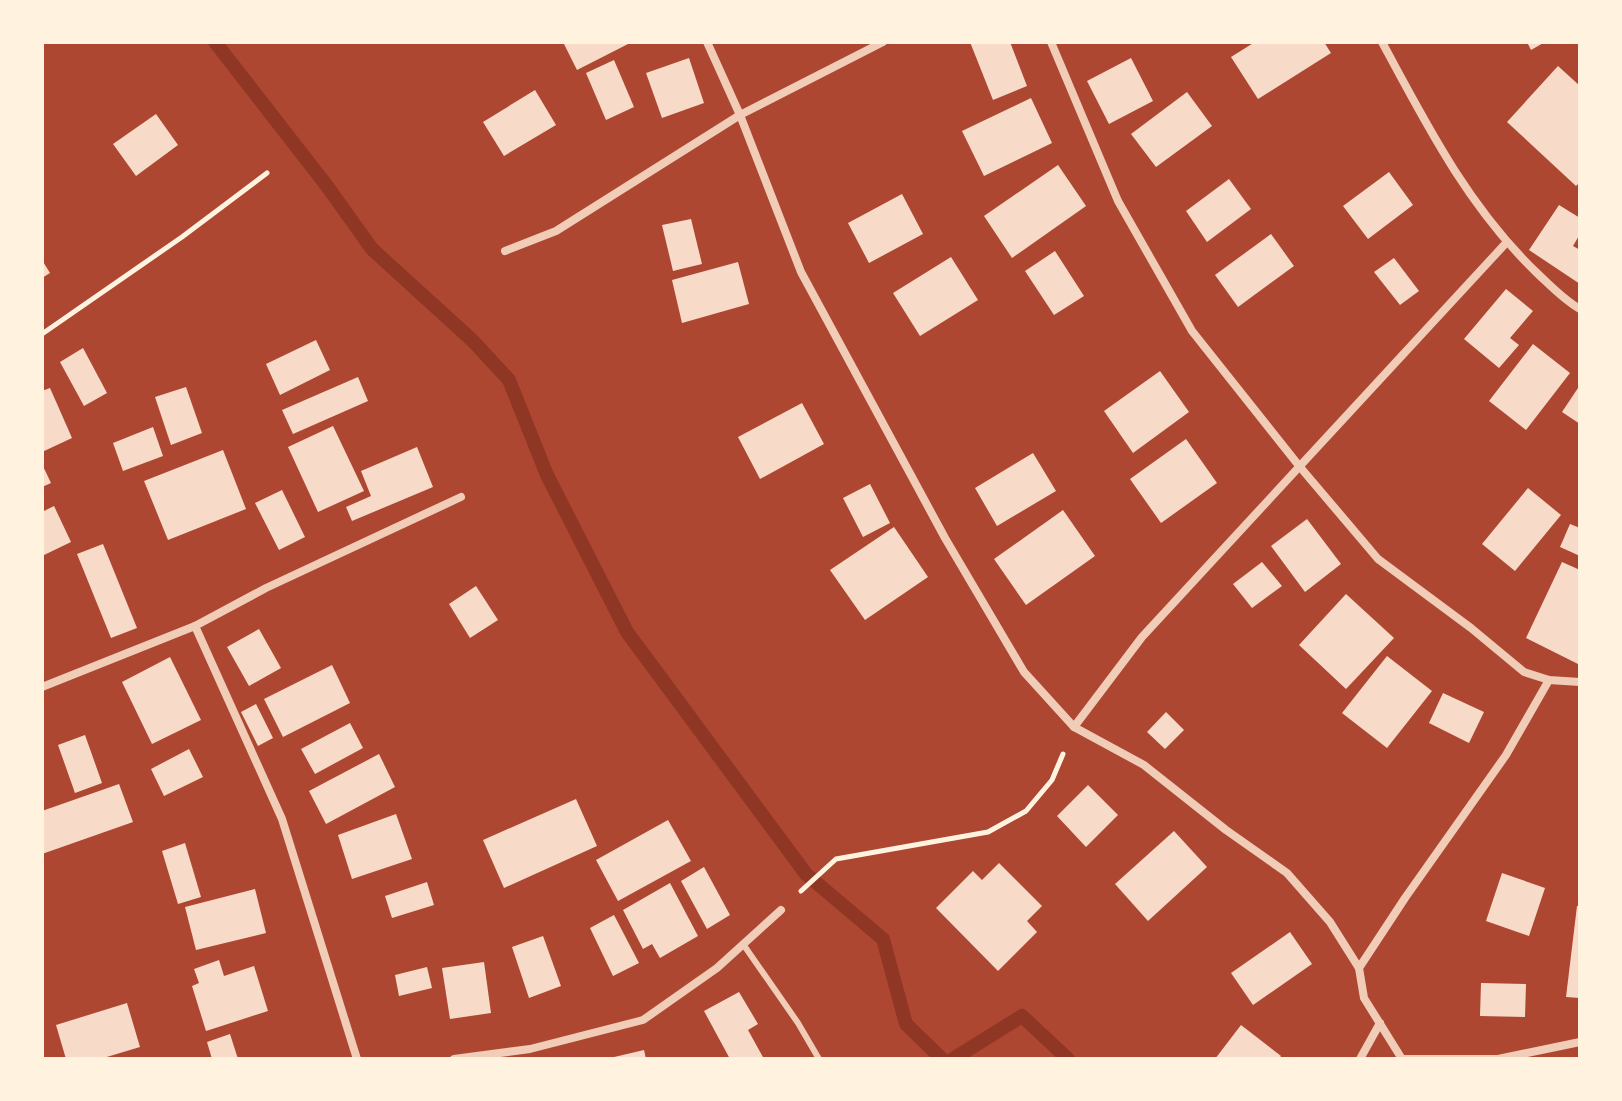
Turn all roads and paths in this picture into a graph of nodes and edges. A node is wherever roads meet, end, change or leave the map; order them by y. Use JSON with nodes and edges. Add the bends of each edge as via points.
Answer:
{"nodes":[{"id":1,"x":707,"y":42,"type":"edge"},
{"id":2,"x":883,"y":42,"type":"edge"},
{"id":3,"x":1051,"y":42,"type":"edge"},
{"id":4,"x":1382,"y":42,"type":"edge"},
{"id":5,"x":740,"y":115,"type":"junction"},
{"id":6,"x":267,"y":173,"type":"dead end"},
{"id":7,"x":1506,"y":243,"type":"junction"},
{"id":8,"x":505,"y":251,"type":"dead end"},
{"id":9,"x":1580,"y":309,"type":"edge"},
{"id":10,"x":42,"y":334,"type":"edge"},
{"id":11,"x":1300,"y":467,"type":"junction"},
{"id":12,"x":461,"y":497,"type":"dead end"},
{"id":13,"x":195,"y":626,"type":"junction"},
{"id":14,"x":1549,"y":680,"type":"junction"},
{"id":15,"x":1580,"y":682,"type":"edge"},
{"id":16,"x":42,"y":687,"type":"edge"},
{"id":17,"x":1074,"y":727,"type":"junction"},
{"id":18,"x":802,"y":890,"type":"dead end"},
{"id":19,"x":781,"y":910,"type":"dead end"},
{"id":20,"x":743,"y":944,"type":"junction"},
{"id":21,"x":1359,"y":968,"type":"junction"},
{"id":22,"x":1380,"y":1023,"type":"junction"},
{"id":23,"x":1580,"y":1042,"type":"edge"},
{"id":24,"x":357,"y":1059,"type":"edge"},
{"id":25,"x":454,"y":1059,"type":"edge"},
{"id":26,"x":819,"y":1059,"type":"edge"},
{"id":27,"x":1360,"y":1059,"type":"edge"},
{"id":28,"x":1402,"y":1059,"type":"edge"}],
"edges":[{"from":1,"to":5,"type":"street"},
{"from":2,"to":5,"type":"street"},
{"from":3,"to":11,"type":"street","via":[[1118,201],[1192,331]]},
{"from":4,"to":7,"type":"street","via":[[1459,179]]},
{"from":5,"to":8,"type":"street","via":[[556,231]]},
{"from":5,"to":17,"type":"street","via":[[801,272],[945,538],[1024,672]]},
{"from":6,"to":10,"type":"path"},
{"from":7,"to":9,"type":"street"},
{"from":7,"to":11,"type":"street"},
{"from":11,"to":14,"type":"street","via":[[1378,559],[1524,672]]},
{"from":11,"to":17,"type":"street","via":[[1142,637]]},
{"from":12,"to":13,"type":"street"},
{"from":13,"to":16,"type":"street"},
{"from":13,"to":24,"type":"street","via":[[282,819]]},
{"from":14,"to":15,"type":"street"},
{"from":14,"to":21,"type":"street","via":[[1506,755]]},
{"from":17,"to":18,"type":"path","via":[[1052,780],[1026,811],[988,832],[836,859]]},
{"from":17,"to":21,"type":"street","via":[[1144,765],[1287,873],[1330,922]]},
{"from":19,"to":20,"type":"street"},
{"from":20,"to":25,"type":"street","via":[[643,1020],[530,1049]]},
{"from":20,"to":26,"type":"lane"},
{"from":21,"to":22,"type":"street","via":[[1364,998]]},
{"from":22,"to":27,"type":"street"},
{"from":22,"to":28,"type":"street"},
{"from":23,"to":28,"type":"street","via":[[1498,1059]]}]}
